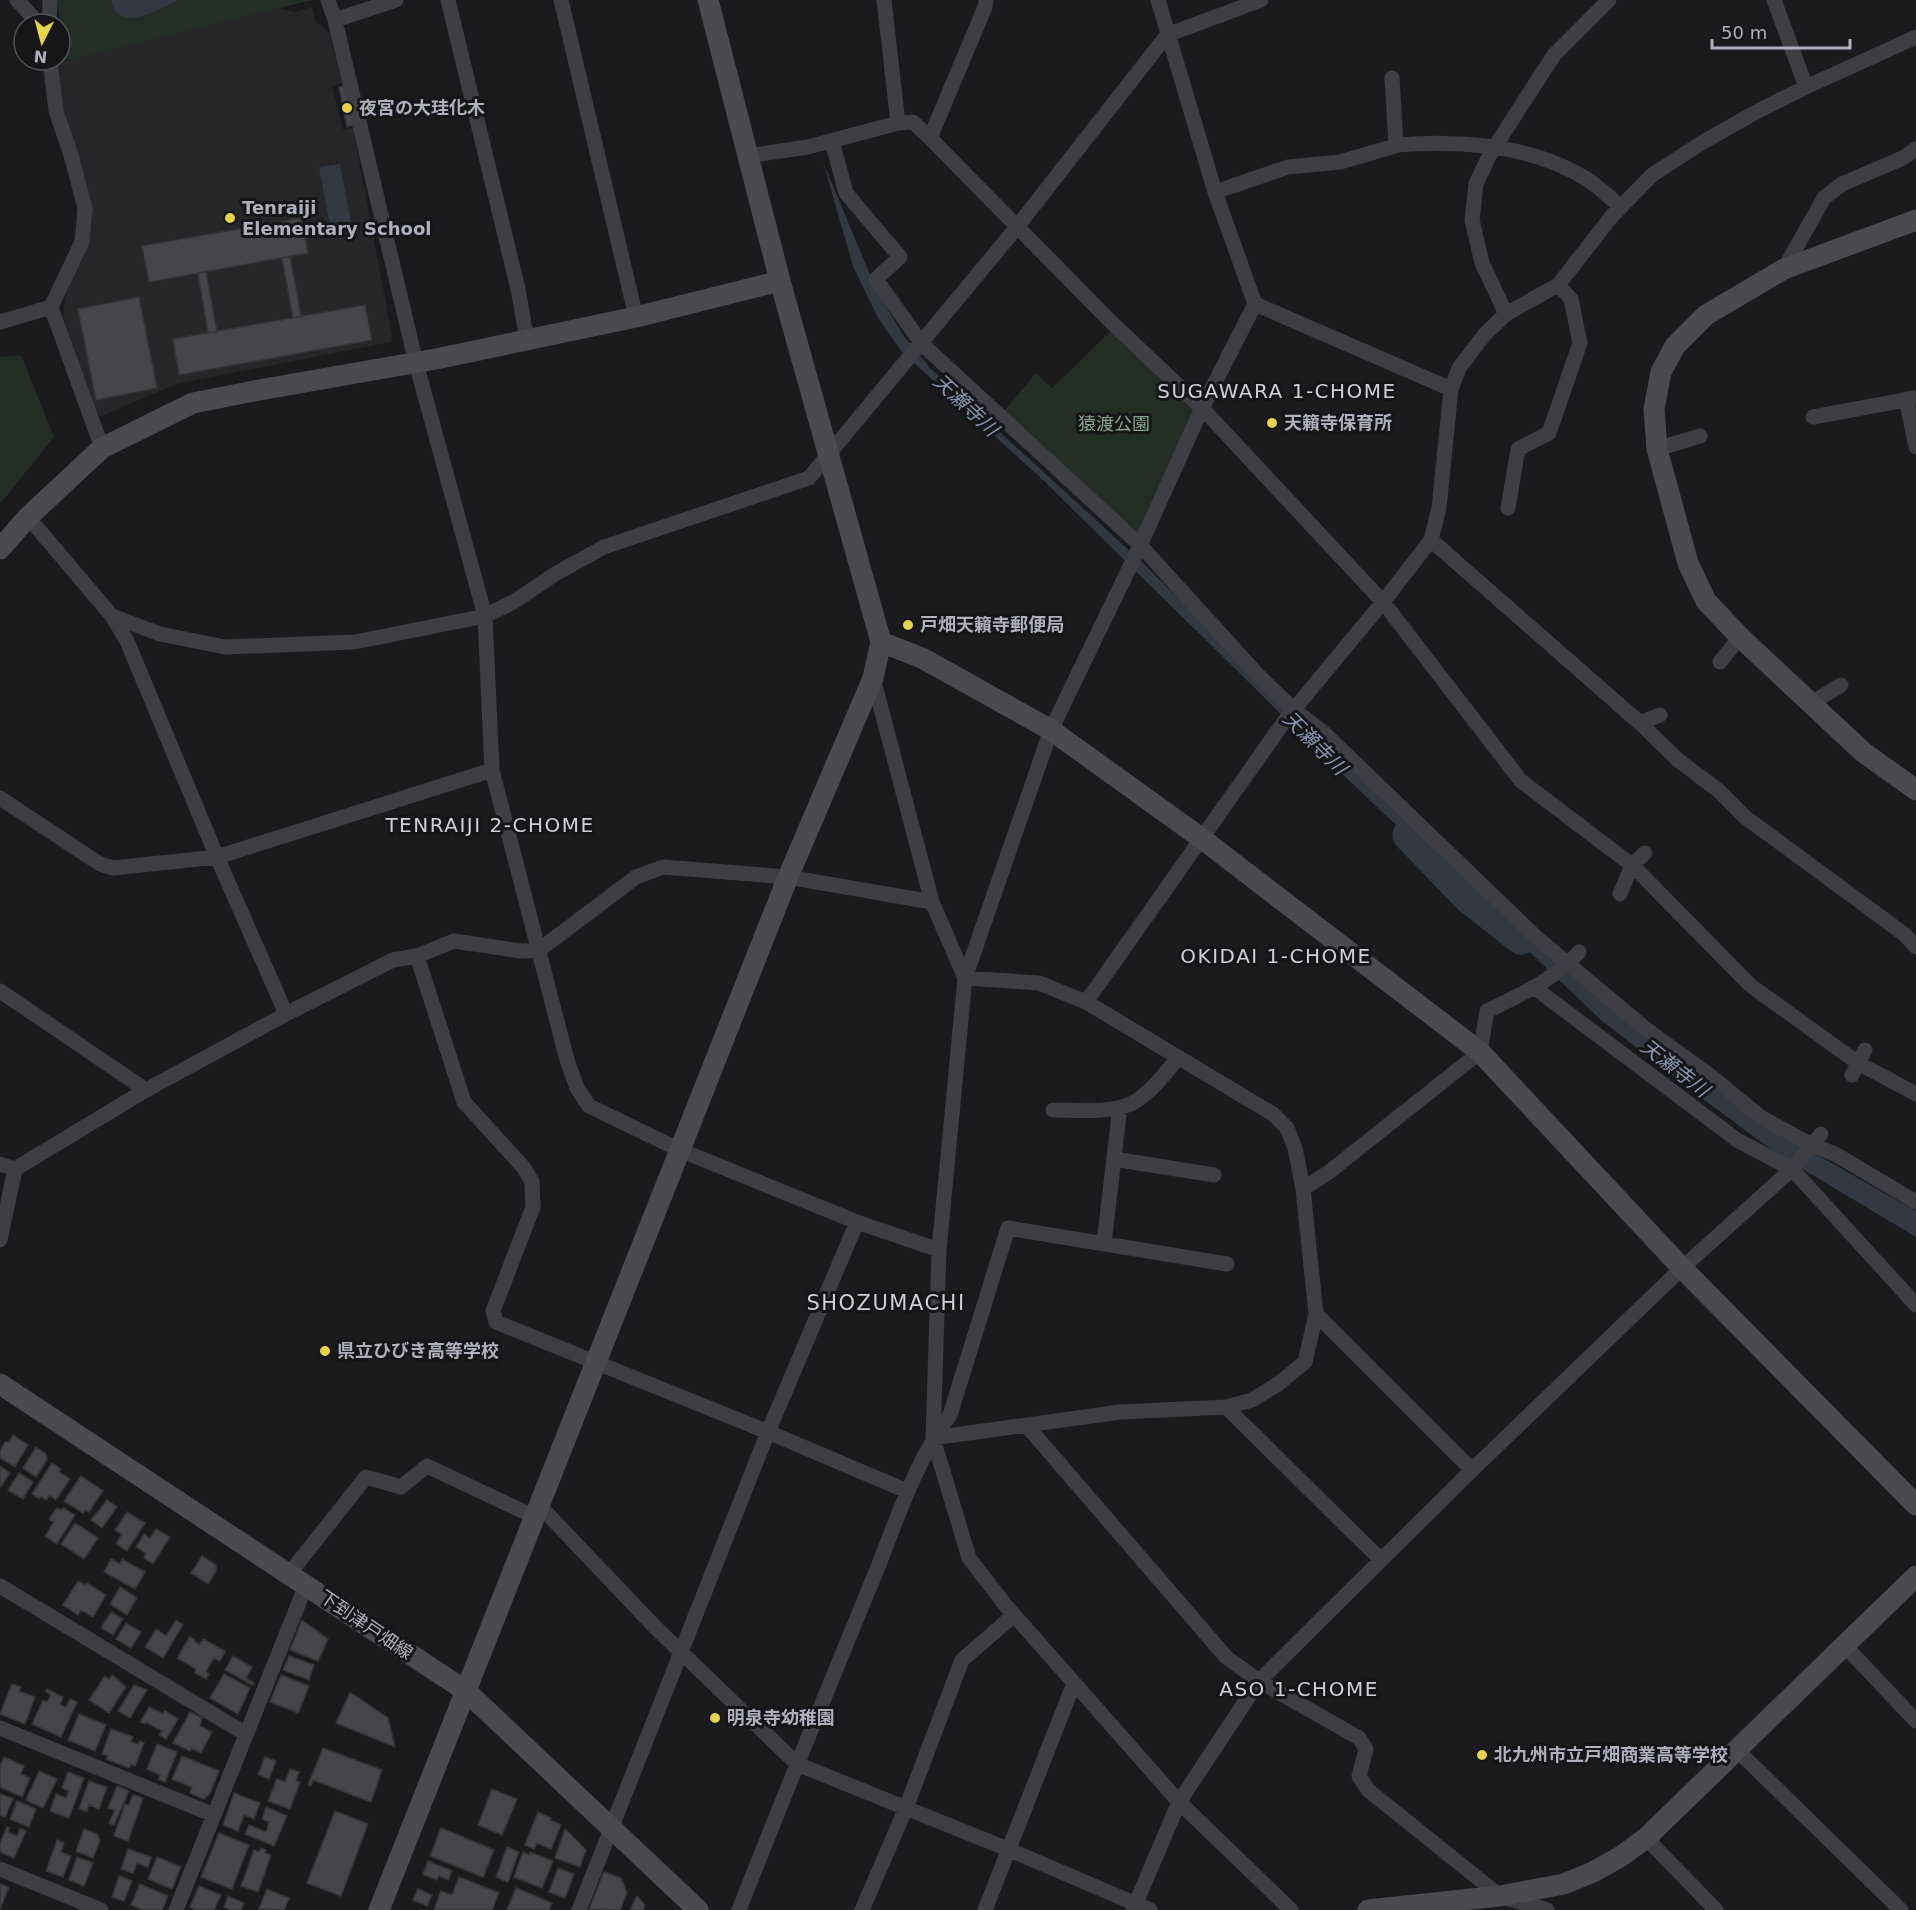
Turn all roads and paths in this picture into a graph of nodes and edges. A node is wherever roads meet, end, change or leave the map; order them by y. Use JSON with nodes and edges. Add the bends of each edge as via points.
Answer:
{"nodes":[{"id":1,"x":17,"y":0,"type":"edge"},
{"id":2,"x":328,"y":0,"type":"edge"},
{"id":3,"x":396,"y":0,"type":"edge"},
{"id":4,"x":448,"y":0,"type":"edge"},
{"id":5,"x":561,"y":0,"type":"edge"},
{"id":6,"x":708,"y":0,"type":"edge"},
{"id":7,"x":884,"y":0,"type":"edge"},
{"id":8,"x":986,"y":0,"type":"edge"},
{"id":9,"x":1158,"y":0,"type":"edge"},
{"id":10,"x":1261,"y":0,"type":"edge"},
{"id":11,"x":1609,"y":0,"type":"edge"},
{"id":12,"x":1774,"y":0,"type":"edge"},
{"id":13,"x":28,"y":12,"type":"edge"},
{"id":14,"x":335,"y":20,"type":"junction"},
{"id":15,"x":1167,"y":35,"type":"junction"},
{"id":16,"x":1916,"y":37,"type":"edge"},
{"id":17,"x":51,"y":72,"type":"edge"},
{"id":18,"x":1392,"y":78,"type":"dead end"},
{"id":19,"x":1806,"y":87,"type":"junction"},
{"id":20,"x":898,"y":123,"type":"junction"},
{"id":21,"x":930,"y":138,"type":"junction"},
{"id":22,"x":832,"y":141,"type":"junction"},
{"id":23,"x":1402,"y":144,"type":"junction"},
{"id":24,"x":1494,"y":147,"type":"junction"},
{"id":25,"x":1916,"y":149,"type":"edge"},
{"id":26,"x":747,"y":156,"type":"junction"},
{"id":27,"x":1215,"y":192,"type":"junction"},
{"id":28,"x":1621,"y":207,"type":"junction"},
{"id":29,"x":1916,"y":220,"type":"edge"},
{"id":30,"x":1017,"y":227,"type":"junction"},
{"id":31,"x":1784,"y":269,"type":"junction"},
{"id":32,"x":780,"y":281,"type":"junction"},
{"id":33,"x":1558,"y":285,"type":"junction"},
{"id":34,"x":1255,"y":304,"type":"junction"},
{"id":35,"x":51,"y":307,"type":"junction"},
{"id":36,"x":1506,"y":314,"type":"junction"},
{"id":37,"x":636,"y":317,"type":"junction"},
{"id":38,"x":0,"y":322,"type":"edge"},
{"id":39,"x":527,"y":340,"type":"junction"},
{"id":40,"x":921,"y":345,"type":"junction"},
{"id":41,"x":416,"y":363,"type":"junction"},
{"id":42,"x":1450,"y":389,"type":"junction"},
{"id":43,"x":1911,"y":398,"type":"edge"},
{"id":44,"x":1202,"y":408,"type":"junction"},
{"id":45,"x":1813,"y":417,"type":"dead end"},
{"id":46,"x":1700,"y":436,"type":"dead end"},
{"id":47,"x":1916,"y":447,"type":"edge"},
{"id":48,"x":102,"y":448,"type":"junction"},
{"id":49,"x":1657,"y":449,"type":"junction"},
{"id":50,"x":828,"y":454,"type":"junction"},
{"id":51,"x":1508,"y":508,"type":"dead end"},
{"id":52,"x":28,"y":517,"type":"junction"},
{"id":53,"x":1431,"y":540,"type":"junction"},
{"id":54,"x":1139,"y":548,"type":"junction"},
{"id":55,"x":0,"y":549,"type":"edge"},
{"id":56,"x":1383,"y":602,"type":"junction"},
{"id":57,"x":112,"y":616,"type":"junction"},
{"id":58,"x":485,"y":616,"type":"junction"},
{"id":59,"x":1740,"y":637,"type":"junction"},
{"id":60,"x":881,"y":642,"type":"junction"},
{"id":61,"x":1720,"y":662,"type":"dead end"},
{"id":62,"x":873,"y":678,"type":"junction"},
{"id":63,"x":1841,"y":685,"type":"dead end"},
{"id":64,"x":1810,"y":704,"type":"junction"},
{"id":65,"x":1290,"y":714,"type":"junction"},
{"id":66,"x":1660,"y":715,"type":"dead end"},
{"id":67,"x":1640,"y":723,"type":"junction"},
{"id":68,"x":1051,"y":730,"type":"junction"},
{"id":69,"x":492,"y":770,"type":"junction"},
{"id":70,"x":1916,"y":790,"type":"edge"},
{"id":71,"x":0,"y":798,"type":"edge"},
{"id":72,"x":1201,"y":838,"type":"junction"},
{"id":73,"x":1645,"y":854,"type":"dead end"},
{"id":74,"x":217,"y":857,"type":"junction"},
{"id":75,"x":1632,"y":865,"type":"junction"},
{"id":76,"x":788,"y":877,"type":"junction"},
{"id":77,"x":1620,"y":894,"type":"dead end"},
{"id":78,"x":932,"y":902,"type":"junction"},
{"id":79,"x":1916,"y":947,"type":"edge"},
{"id":80,"x":539,"y":950,"type":"junction"},
{"id":81,"x":1579,"y":952,"type":"dead end"},
{"id":82,"x":417,"y":956,"type":"junction"},
{"id":83,"x":1568,"y":965,"type":"junction"},
{"id":84,"x":965,"y":978,"type":"junction"},
{"id":85,"x":1535,"y":988,"type":"junction"},
{"id":86,"x":0,"y":991,"type":"edge"},
{"id":87,"x":1086,"y":1002,"type":"junction"},
{"id":88,"x":286,"y":1014,"type":"junction"},
{"id":89,"x":1480,"y":1052,"type":"junction"},
{"id":90,"x":1178,"y":1057,"type":"junction"},
{"id":91,"x":147,"y":1089,"type":"junction"},
{"id":92,"x":1916,"y":1094,"type":"edge"},
{"id":93,"x":1120,"y":1107,"type":"junction"},
{"id":94,"x":1053,"y":1110,"type":"dead end"},
{"id":95,"x":1817,"y":1139,"type":"junction"},
{"id":96,"x":680,"y":1150,"type":"junction"},
{"id":97,"x":1114,"y":1159,"type":"junction"},
{"id":98,"x":0,"y":1164,"type":"edge"},
{"id":99,"x":15,"y":1168,"type":"junction"},
{"id":100,"x":1792,"y":1169,"type":"junction"},
{"id":101,"x":1214,"y":1175,"type":"dead end"},
{"id":102,"x":1303,"y":1189,"type":"junction"},
{"id":103,"x":1916,"y":1202,"type":"edge"},
{"id":104,"x":857,"y":1222,"type":"junction"},
{"id":105,"x":0,"y":1240,"type":"edge"},
{"id":106,"x":1104,"y":1243,"type":"junction"},
{"id":107,"x":939,"y":1250,"type":"junction"},
{"id":108,"x":1227,"y":1263,"type":"dead end"},
{"id":109,"x":1682,"y":1268,"type":"junction"},
{"id":110,"x":1916,"y":1305,"type":"edge"},
{"id":111,"x":1316,"y":1314,"type":"junction"},
{"id":112,"x":595,"y":1363,"type":"junction"},
{"id":113,"x":0,"y":1384,"type":"edge"},
{"id":114,"x":1226,"y":1407,"type":"junction"},
{"id":115,"x":1027,"y":1426,"type":"junction"},
{"id":116,"x":768,"y":1432,"type":"junction"},
{"id":117,"x":933,"y":1438,"type":"junction"},
{"id":118,"x":1472,"y":1470,"type":"junction"},
{"id":119,"x":907,"y":1491,"type":"junction"},
{"id":120,"x":1916,"y":1505,"type":"edge"},
{"id":121,"x":537,"y":1511,"type":"junction"},
{"id":122,"x":1381,"y":1560,"type":"junction"},
{"id":123,"x":1916,"y":1576,"type":"edge"},
{"id":124,"x":297,"y":1579,"type":"junction"},
{"id":125,"x":0,"y":1586,"type":"edge"},
{"id":126,"x":1014,"y":1615,"type":"junction"},
{"id":127,"x":1844,"y":1645,"type":"junction"},
{"id":128,"x":682,"y":1651,"type":"junction"},
{"id":129,"x":1259,"y":1681,"type":"junction"},
{"id":130,"x":1074,"y":1683,"type":"junction"},
{"id":131,"x":466,"y":1691,"type":"junction"},
{"id":132,"x":1916,"y":1721,"type":"edge"},
{"id":133,"x":0,"y":1728,"type":"edge"},
{"id":134,"x":246,"y":1734,"type":"junction"},
{"id":135,"x":1737,"y":1750,"type":"junction"},
{"id":136,"x":797,"y":1764,"type":"junction"},
{"id":137,"x":1179,"y":1802,"type":"junction"},
{"id":138,"x":906,"y":1808,"type":"junction"},
{"id":139,"x":214,"y":1815,"type":"junction"},
{"id":140,"x":612,"y":1827,"type":"junction"},
{"id":141,"x":1646,"y":1838,"type":"junction"},
{"id":142,"x":1010,"y":1850,"type":"junction"},
{"id":143,"x":0,"y":1869,"type":"edge"},
{"id":144,"x":1500,"y":1896,"type":"junction"},
{"id":145,"x":1140,"y":1908,"type":"edge"},
{"id":146,"x":101,"y":1910,"type":"edge"},
{"id":147,"x":176,"y":1910,"type":"edge"},
{"id":148,"x":379,"y":1910,"type":"edge"},
{"id":149,"x":579,"y":1910,"type":"edge"},
{"id":150,"x":698,"y":1910,"type":"edge"},
{"id":151,"x":739,"y":1910,"type":"edge"},
{"id":152,"x":862,"y":1910,"type":"edge"},
{"id":153,"x":985,"y":1910,"type":"edge"},
{"id":154,"x":1292,"y":1910,"type":"edge"},
{"id":155,"x":1368,"y":1910,"type":"edge"},
{"id":156,"x":1547,"y":1910,"type":"edge"},
{"id":157,"x":1716,"y":1910,"type":"edge"},
{"id":158,"x":1901,"y":1910,"type":"edge"}],
"edges":[{"from":1,"to":13,"type":"street"},
{"from":2,"to":14,"type":"street"},
{"from":3,"to":14,"type":"street"},
{"from":4,"to":39,"type":"street"},
{"from":5,"to":37,"type":"street"},
{"from":6,"to":26,"type":"street"},
{"from":7,"to":20,"type":"street"},
{"from":8,"to":21,"type":"street"},
{"from":9,"to":15,"type":"street"},
{"from":10,"to":15,"type":"street"},
{"from":11,"to":24,"type":"street","via":[[1554,55]]},
{"from":12,"to":19,"type":"street"},
{"from":14,"to":41,"type":"street"},
{"from":15,"to":27,"type":"street"},
{"from":15,"to":30,"type":"street"},
{"from":16,"to":19,"type":"street"},
{"from":17,"to":35,"type":"street","via":[[56,111],[86,208],[82,242]]},
{"from":18,"to":23,"type":"street","via":[[1395,145]]},
{"from":19,"to":28,"type":"street","via":[[1703,142],[1652,175]]},
{"from":20,"to":21,"type":"street","via":[[913,122]]},
{"from":20,"to":22,"type":"street"},
{"from":21,"to":30,"type":"street"},
{"from":22,"to":26,"type":"street"},
{"from":22,"to":40,"type":"street","via":[[846,193],[900,257],[876,279]]},
{"from":23,"to":24,"type":"street","via":[[1438,142]]},
{"from":23,"to":27,"type":"street","via":[[1340,162],[1288,167]]},
{"from":24,"to":28,"type":"street","via":[[1569,169]]},
{"from":24,"to":36,"type":"street","via":[[1476,184],[1472,220],[1482,263]]},
{"from":25,"to":31,"type":"street","via":[[1842,184],[1824,198]]},
{"from":26,"to":32,"type":"street"},
{"from":27,"to":34,"type":"street"},
{"from":28,"to":33,"type":"street"},
{"from":29,"to":31,"type":"street"},
{"from":30,"to":40,"type":"street"},
{"from":30,"to":44,"type":"street"},
{"from":31,"to":49,"type":"street","via":[[1706,315],[1675,346],[1661,372],[1654,409]]},
{"from":32,"to":37,"type":"street"},
{"from":32,"to":50,"type":"street"},
{"from":33,"to":36,"type":"street"},
{"from":33,"to":51,"type":"street","via":[[1571,299],[1580,343],[1549,434],[1518,449]]},
{"from":34,"to":42,"type":"street"},
{"from":34,"to":44,"type":"street"},
{"from":35,"to":38,"type":"street"},
{"from":35,"to":48,"type":"street"},
{"from":36,"to":42,"type":"street","via":[[1459,368]]},
{"from":37,"to":39,"type":"street"},
{"from":39,"to":41,"type":"street"},
{"from":40,"to":50,"type":"street"},
{"from":40,"to":54,"type":"street"},
{"from":41,"to":48,"type":"street","via":[[193,403]]},
{"from":41,"to":58,"type":"street"},
{"from":42,"to":53,"type":"street","via":[[1439,508]]},
{"from":43,"to":45,"type":"street"},
{"from":43,"to":47,"type":"street"},
{"from":44,"to":54,"type":"street"},
{"from":44,"to":56,"type":"street"},
{"from":46,"to":49,"type":"street"},
{"from":48,"to":52,"type":"street"},
{"from":49,"to":59,"type":"street","via":[[1689,563],[1706,601]]},
{"from":50,"to":58,"type":"street","via":[[809,478],[604,547]]},
{"from":50,"to":60,"type":"street"},
{"from":52,"to":55,"type":"street"},
{"from":52,"to":57,"type":"street"},
{"from":53,"to":56,"type":"street"},
{"from":53,"to":67,"type":"street"},
{"from":54,"to":65,"type":"street"},
{"from":54,"to":68,"type":"street"},
{"from":56,"to":65,"type":"street"},
{"from":56,"to":75,"type":"street","via":[[1521,781]]},
{"from":57,"to":58,"type":"street","via":[[160,634],[225,646],[356,642]]},
{"from":57,"to":74,"type":"street"},
{"from":58,"to":69,"type":"street"},
{"from":59,"to":61,"type":"street"},
{"from":59,"to":64,"type":"street"},
{"from":60,"to":62,"type":"street"},
{"from":60,"to":68,"type":"street","via":[[922,658]]},
{"from":62,"to":76,"type":"street"},
{"from":62,"to":78,"type":"street"},
{"from":63,"to":64,"type":"street"},
{"from":64,"to":70,"type":"street","via":[[1863,752]]},
{"from":65,"to":72,"type":"street"},
{"from":65,"to":83,"type":"street","via":[[1324,733]]},
{"from":66,"to":67,"type":"street"},
{"from":67,"to":79,"type":"street","via":[[1714,792],[1904,934]]},
{"from":68,"to":72,"type":"street"},
{"from":68,"to":84,"type":"street"},
{"from":69,"to":74,"type":"street"},
{"from":69,"to":80,"type":"street"},
{"from":71,"to":74,"type":"street","via":[[100,864],[113,868]]},
{"from":72,"to":87,"type":"street"},
{"from":72,"to":89,"type":"street"},
{"from":73,"to":75,"type":"street"},
{"from":74,"to":88,"type":"street"},
{"from":75,"to":77,"type":"street"},
{"from":75,"to":92,"type":"street","via":[[1750,985],[1858,1063]]},
{"from":76,"to":78,"type":"street"},
{"from":76,"to":80,"type":"street","via":[[663,867],[636,877]]},
{"from":76,"to":96,"type":"street"},
{"from":78,"to":84,"type":"street"},
{"from":80,"to":82,"type":"street","via":[[454,941]]},
{"from":80,"to":96,"type":"street","via":[[567,1060],[577,1088],[589,1106]]},
{"from":81,"to":83,"type":"street"},
{"from":82,"to":88,"type":"street","via":[[393,960]]},
{"from":82,"to":112,"type":"street","via":[[464,1102],[532,1182],[533,1207],[493,1311],[496,1322]]},
{"from":83,"to":85,"type":"street"},
{"from":83,"to":95,"type":"street","via":[[1762,1118]]},
{"from":84,"to":87,"type":"street","via":[[1039,983]]},
{"from":84,"to":107,"type":"street"},
{"from":85,"to":89,"type":"street","via":[[1487,1011]]},
{"from":85,"to":100,"type":"street","via":[[1729,1133]]},
{"from":86,"to":91,"type":"street"},
{"from":87,"to":90,"type":"street"},
{"from":88,"to":91,"type":"street"},
{"from":89,"to":102,"type":"street","via":[[1329,1173]]},
{"from":89,"to":109,"type":"street"},
{"from":90,"to":93,"type":"street","via":[[1160,1081],[1130,1105]]},
{"from":90,"to":102,"type":"street","via":[[1272,1114],[1287,1128]]},
{"from":91,"to":99,"type":"street"},
{"from":93,"to":94,"type":"street"},
{"from":93,"to":97,"type":"street"},
{"from":95,"to":100,"type":"street"},
{"from":95,"to":103,"type":"street"},
{"from":96,"to":104,"type":"street"},
{"from":96,"to":112,"type":"street"},
{"from":97,"to":101,"type":"street"},
{"from":97,"to":106,"type":"street"},
{"from":98,"to":99,"type":"street"},
{"from":99,"to":105,"type":"street"},
{"from":100,"to":109,"type":"street"},
{"from":100,"to":110,"type":"street"},
{"from":102,"to":111,"type":"street"},
{"from":104,"to":107,"type":"street"},
{"from":104,"to":116,"type":"street"},
{"from":106,"to":108,"type":"street"},
{"from":106,"to":117,"type":"street","via":[[1008,1228],[950,1415]]},
{"from":107,"to":117,"type":"street"},
{"from":109,"to":118,"type":"street"},
{"from":109,"to":120,"type":"street"},
{"from":111,"to":114,"type":"street","via":[[1305,1362],[1252,1400]]},
{"from":111,"to":118,"type":"street"},
{"from":112,"to":116,"type":"street"},
{"from":112,"to":121,"type":"street"},
{"from":113,"to":124,"type":"street","name":"下到津戸畑線"},
{"from":114,"to":115,"type":"street","via":[[1120,1412]]},
{"from":114,"to":122,"type":"street"},
{"from":115,"to":117,"type":"street"},
{"from":115,"to":129,"type":"street","via":[[1226,1657]]},
{"from":116,"to":119,"type":"street"},
{"from":116,"to":128,"type":"street"},
{"from":117,"to":119,"type":"street"},
{"from":117,"to":126,"type":"street","via":[[969,1558]]},
{"from":118,"to":122,"type":"street"},
{"from":119,"to":136,"type":"street"},
{"from":121,"to":124,"type":"street","via":[[427,1466],[401,1487],[366,1477]]},
{"from":121,"to":128,"type":"street"},
{"from":121,"to":131,"type":"street"},
{"from":122,"to":129,"type":"street"},
{"from":123,"to":127,"type":"street"},
{"from":124,"to":131,"type":"street","name":"下到津戸畑線"},
{"from":124,"to":134,"type":"street"},
{"from":125,"to":134,"type":"street"},
{"from":126,"to":130,"type":"street"},
{"from":126,"to":138,"type":"street","via":[[962,1660]]},
{"from":127,"to":132,"type":"street"},
{"from":127,"to":135,"type":"street"},
{"from":128,"to":136,"type":"street"},
{"from":128,"to":140,"type":"street"},
{"from":129,"to":137,"type":"street"},
{"from":129,"to":144,"type":"street","via":[[1359,1738],[1366,1749],[1359,1776],[1368,1790]]},
{"from":130,"to":137,"type":"street"},
{"from":130,"to":142,"type":"street"},
{"from":131,"to":140,"type":"street","name":"下到津戸畑線"},
{"from":131,"to":148,"type":"street"},
{"from":133,"to":139,"type":"street"},
{"from":134,"to":139,"type":"street"},
{"from":135,"to":141,"type":"street"},
{"from":135,"to":158,"type":"street"},
{"from":136,"to":138,"type":"street"},
{"from":136,"to":151,"type":"street"},
{"from":137,"to":145,"type":"street"},
{"from":137,"to":154,"type":"street"},
{"from":138,"to":142,"type":"street"},
{"from":138,"to":152,"type":"street"},
{"from":139,"to":147,"type":"street"},
{"from":140,"to":149,"type":"street"},
{"from":140,"to":150,"type":"street","name":"下到津戸畑線"},
{"from":141,"to":144,"type":"street","via":[[1584,1876],[1545,1889]]},
{"from":141,"to":157,"type":"street"},
{"from":142,"to":145,"type":"street"},
{"from":142,"to":153,"type":"street"},
{"from":143,"to":146,"type":"street"},
{"from":144,"to":155,"type":"street"},
{"from":144,"to":156,"type":"street"}]}
